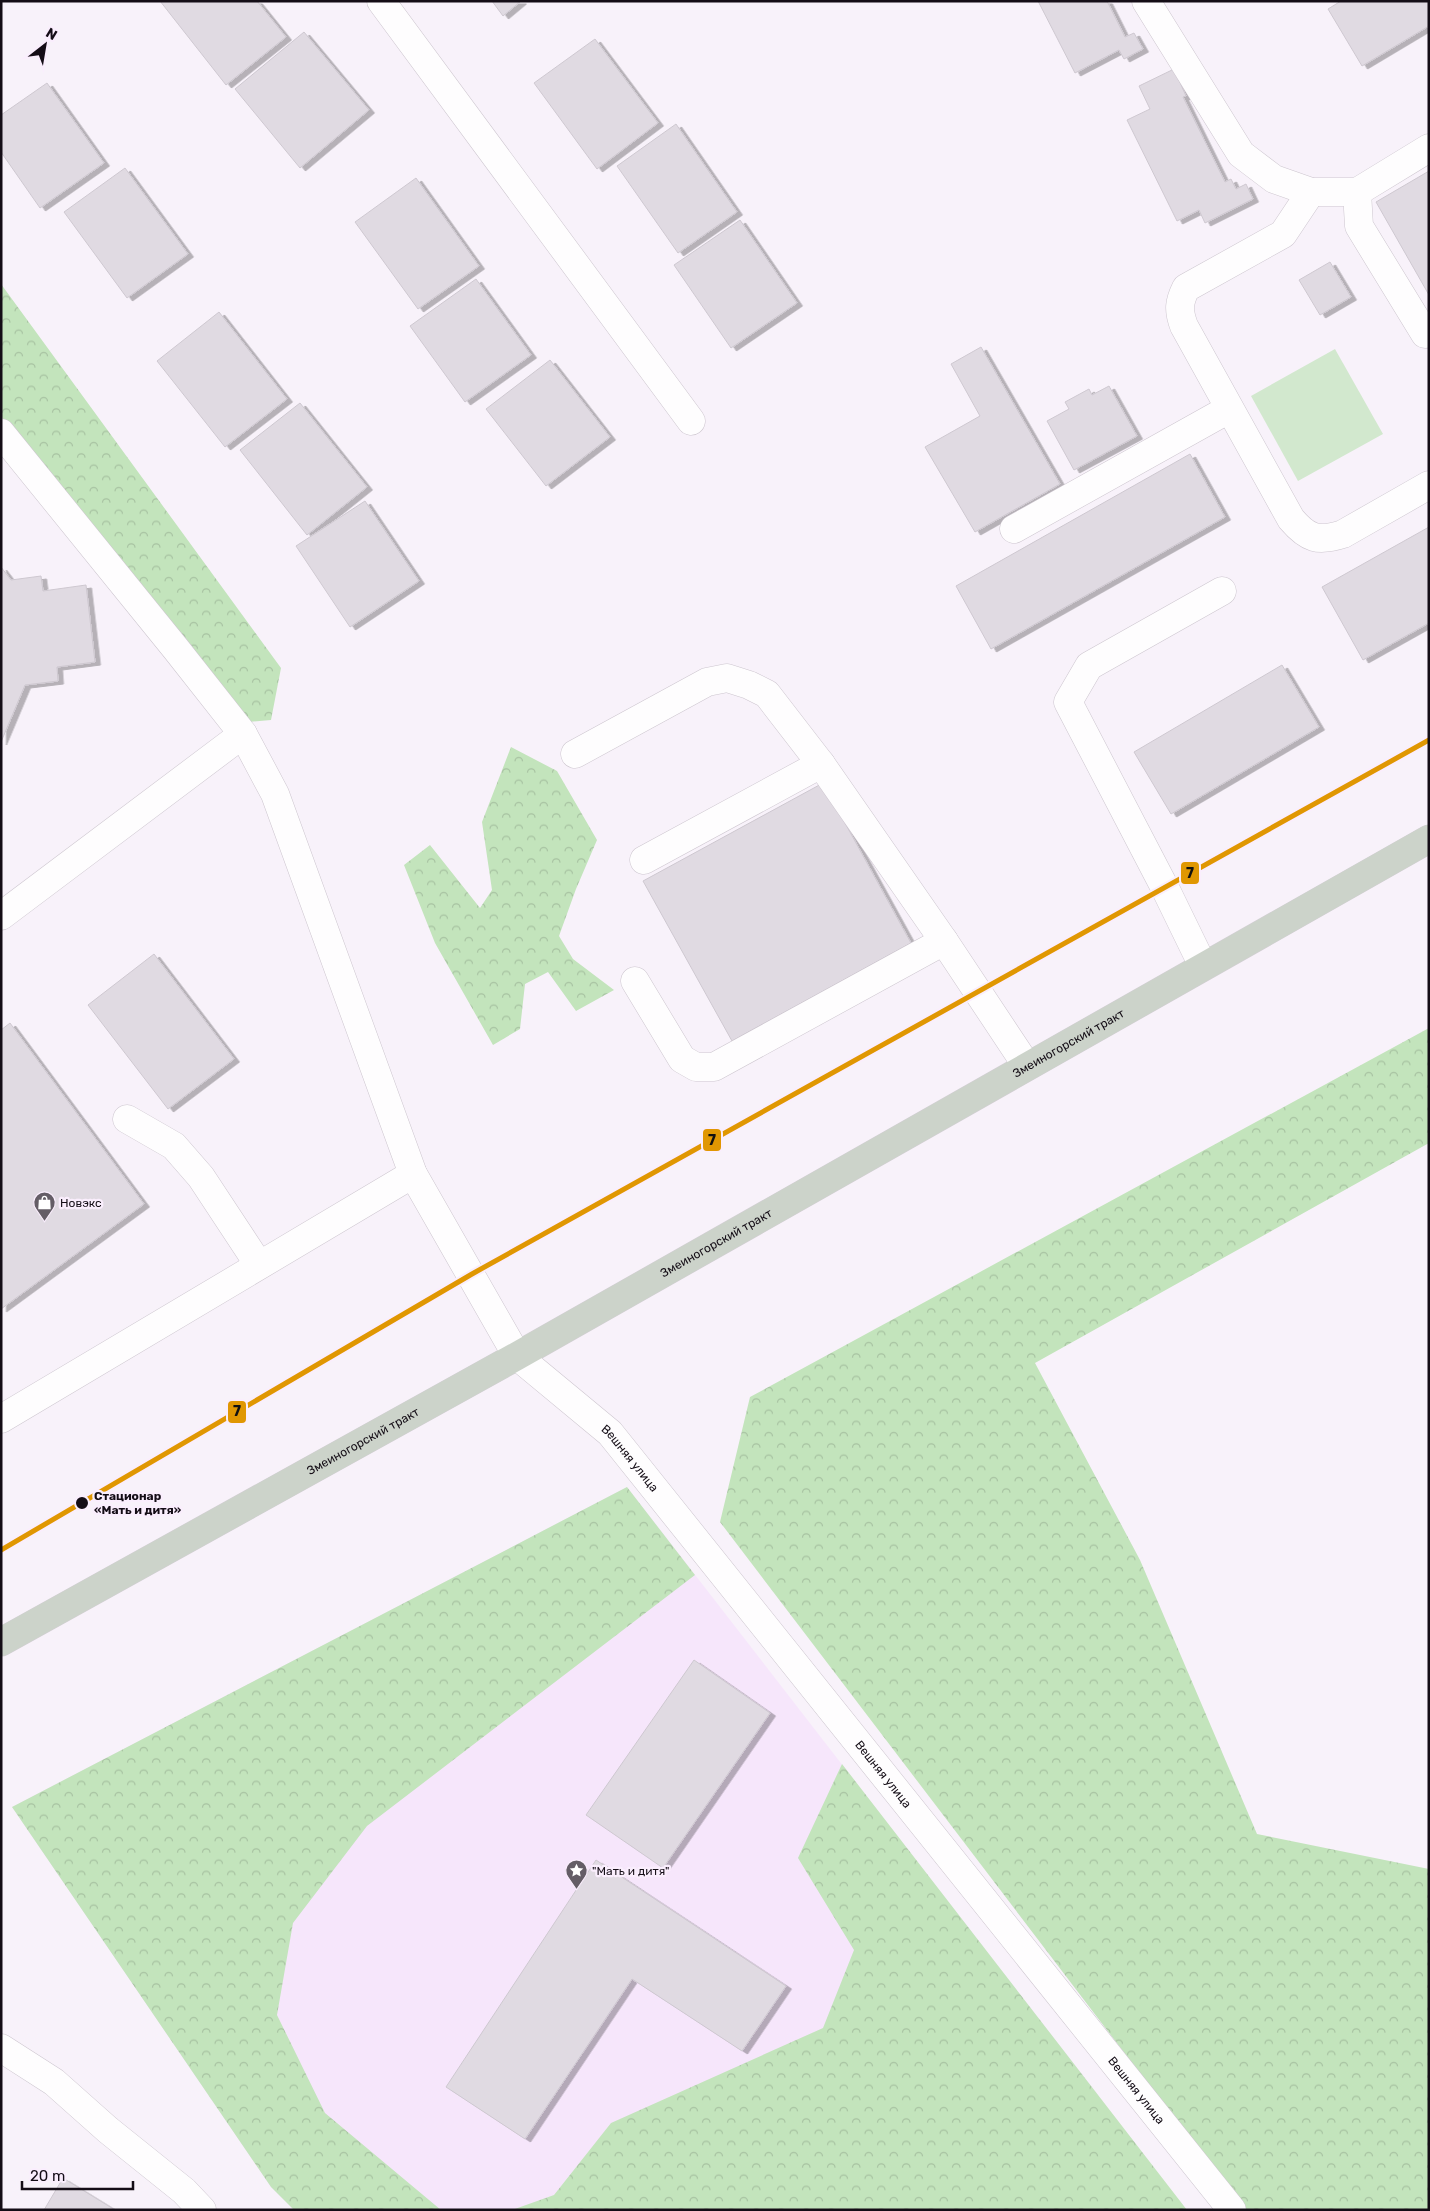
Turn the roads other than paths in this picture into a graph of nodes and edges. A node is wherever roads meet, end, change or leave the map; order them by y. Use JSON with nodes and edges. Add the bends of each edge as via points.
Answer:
{"nodes":[{"id":1,"x":381,"y":1,"type":"edge"},
{"id":2,"x":1146,"y":1,"type":"edge"},
{"id":3,"x":1429,"y":148,"type":"edge"},
{"id":4,"x":1311,"y":192,"type":"junction"},
{"id":5,"x":1357,"y":192,"type":"junction"},
{"id":6,"x":1425,"y":334,"type":"dead end"},
{"id":7,"x":1229,"y":409,"type":"junction"},
{"id":8,"x":691,"y":421,"type":"dead end"},
{"id":9,"x":1,"y":433,"type":"edge"},
{"id":10,"x":1429,"y":485,"type":"edge"},
{"id":11,"x":1014,"y":529,"type":"dead end"},
{"id":12,"x":1222,"y":592,"type":"dead end"},
{"id":13,"x":243,"y":734,"type":"junction"},
{"id":14,"x":575,"y":754,"type":"dead end"},
{"id":15,"x":821,"y":764,"type":"junction"},
{"id":16,"x":1429,"y":839,"type":"edge"},
{"id":17,"x":644,"y":860,"type":"dead end"},
{"id":18,"x":1,"y":916,"type":"edge"},
{"id":19,"x":944,"y":941,"type":"junction"},
{"id":20,"x":1204,"y":966,"type":"junction"},
{"id":21,"x":635,"y":981,"type":"dead end"},
{"id":22,"x":1027,"y":1066,"type":"junction"},
{"id":23,"x":127,"y":1119,"type":"dead end"},
{"id":24,"x":413,"y":1174,"type":"junction"},
{"id":25,"x":259,"y":1265,"type":"junction"},
{"id":26,"x":517,"y":1356,"type":"junction"},
{"id":27,"x":1,"y":1419,"type":"edge"},
{"id":28,"x":1,"y":1642,"type":"edge"},
{"id":29,"x":1,"y":2048,"type":"edge"},
{"id":30,"x":202,"y":2210,"type":"edge"},
{"id":31,"x":1232,"y":2210,"type":"edge"}],
"edges":[{"from":1,"to":8,"type":"street"},
{"from":2,"to":4,"type":"street","via":[[1241,154],[1274,180]]},
{"from":3,"to":5,"type":"street"},
{"from":4,"to":5,"type":"street"},
{"from":4,"to":7,"type":"street","via":[[1283,234],[1198,280],[1186,288],[1180,302],[1184,326]]},
{"from":5,"to":6,"type":"street","via":[[1359,226]]},
{"from":7,"to":10,"type":"street","via":[[1291,519],[1303,533],[1313,537],[1328,539],[1344,534]]},
{"from":7,"to":11,"type":"street"},
{"from":9,"to":13,"type":"street"},
{"from":12,"to":20,"type":"street","via":[[1089,666],[1068,702]]},
{"from":13,"to":18,"type":"street"},
{"from":13,"to":24,"type":"street","via":[[275,794]]},
{"from":14,"to":15,"type":"street","via":[[707,682],[727,678],[767,694]]},
{"from":15,"to":17,"type":"street"},
{"from":15,"to":19,"type":"street"},
{"from":16,"to":20,"type":"highway","name":"Змеиногорский тракт"},
{"from":19,"to":21,"type":"street","via":[[714,1066],[696,1067],[682,1059]]},
{"from":19,"to":22,"type":"street"},
{"from":20,"to":22,"type":"highway","name":"Змеиногорский тракт"},
{"from":22,"to":26,"type":"highway","name":"Змеиногорский тракт"},
{"from":23,"to":25,"type":"street","via":[[174,1146],[201,1177]]},
{"from":24,"to":25,"type":"street"},
{"from":24,"to":26,"type":"street"},
{"from":25,"to":27,"type":"street"},
{"from":26,"to":28,"type":"highway","name":"Змеиногорский тракт"},
{"from":26,"to":31,"type":"street","name":"Вешняя улица","via":[[610,1433]]},
{"from":29,"to":30,"type":"street","via":[[54,2082],[184,2191]]}]}
